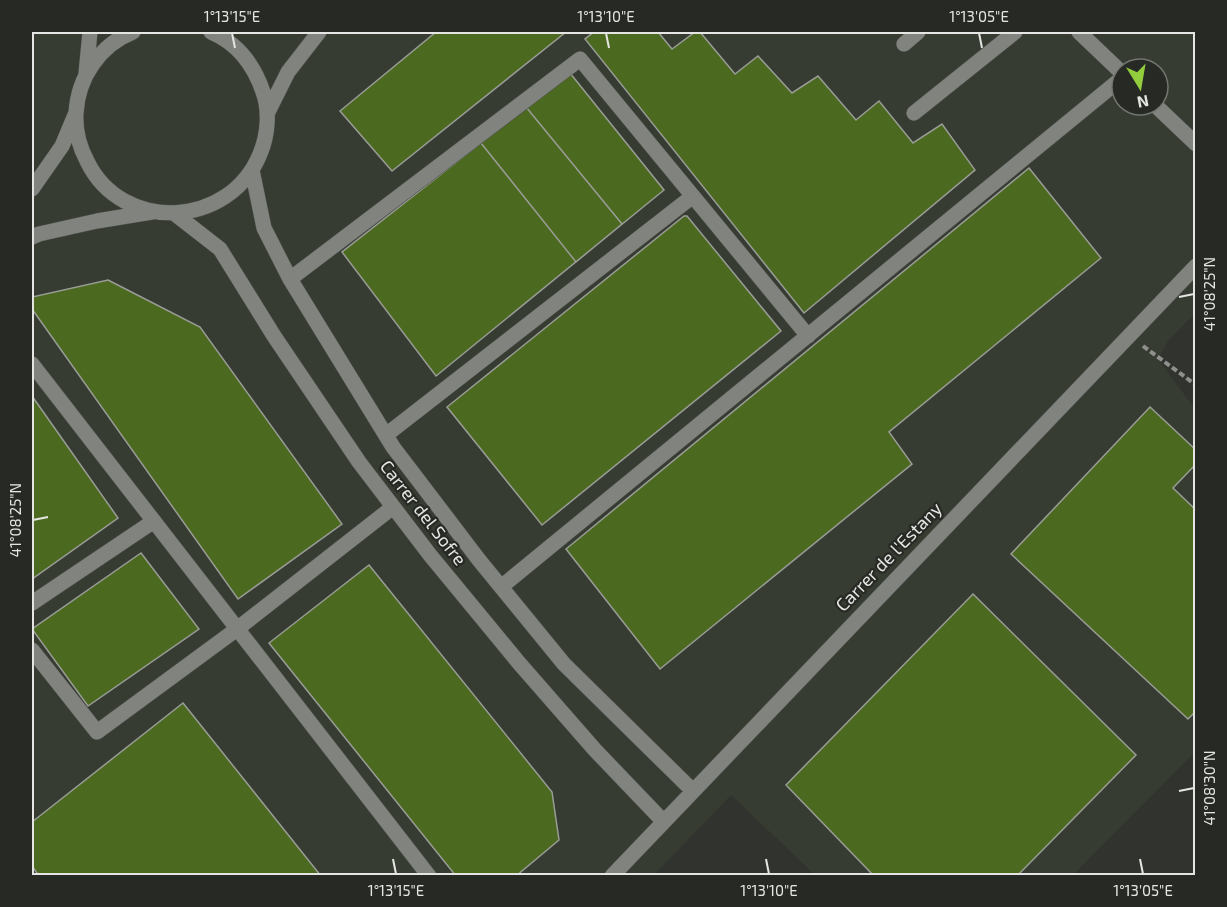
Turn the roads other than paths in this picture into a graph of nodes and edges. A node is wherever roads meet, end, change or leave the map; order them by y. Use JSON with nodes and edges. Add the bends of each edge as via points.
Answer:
{"nodes":[{"id":1,"x":90,"y":32,"type":"edge"},
{"id":2,"x":133,"y":32,"type":"edge"},
{"id":3,"x":211,"y":32,"type":"edge"},
{"id":4,"x":319,"y":32,"type":"edge"},
{"id":5,"x":918,"y":32,"type":"edge"},
{"id":6,"x":1015,"y":32,"type":"edge"},
{"id":7,"x":1079,"y":32,"type":"edge"},
{"id":8,"x":904,"y":44,"type":"dead end"},
{"id":9,"x":1110,"y":62,"type":"edge"},
{"id":10,"x":86,"y":75,"type":"junction"},
{"id":11,"x":1110,"y":88,"type":"edge"},
{"id":12,"x":76,"y":113,"type":"junction"},
{"id":13,"x":915,"y":113,"type":"dead end"},
{"id":14,"x":267,"y":114,"type":"junction"},
{"id":15,"x":1168,"y":117,"type":"edge"},
{"id":16,"x":1196,"y":144,"type":"edge"},
{"id":17,"x":252,"y":170,"type":"junction"},
{"id":18,"x":32,"y":189,"type":"edge"},
{"id":19,"x":693,"y":196,"type":"junction"},
{"id":20,"x":153,"y":212,"type":"junction"},
{"id":21,"x":175,"y":214,"type":"junction"},
{"id":22,"x":32,"y":237,"type":"edge"},
{"id":23,"x":1196,"y":266,"type":"edge"},
{"id":24,"x":290,"y":279,"type":"junction"},
{"id":25,"x":808,"y":336,"type":"junction"},
{"id":26,"x":32,"y":364,"type":"edge"},
{"id":27,"x":386,"y":435,"type":"junction"},
{"id":28,"x":393,"y":507,"type":"junction"},
{"id":29,"x":154,"y":521,"type":"junction"},
{"id":30,"x":501,"y":587,"type":"junction"},
{"id":31,"x":32,"y":603,"type":"edge"},
{"id":32,"x":237,"y":629,"type":"junction"},
{"id":33,"x":32,"y":650,"type":"edge"},
{"id":34,"x":693,"y":791,"type":"junction"},
{"id":35,"x":663,"y":821,"type":"junction"},
{"id":36,"x":429,"y":876,"type":"edge"},
{"id":37,"x":612,"y":876,"type":"edge"}],
"edges":[{"from":1,"to":10,"type":"street"},
{"from":2,"to":10,"type":"street","via":[[109,46]]},
{"from":3,"to":14,"type":"street","via":[[246,58],[258,77]]},
{"from":4,"to":14,"type":"street","via":[[288,72]]},
{"from":5,"to":8,"type":"street"},
{"from":6,"to":13,"type":"street"},
{"from":7,"to":9,"type":"street"},
{"from":10,"to":12,"type":"street"},
{"from":11,"to":25,"type":"street"},
{"from":12,"to":18,"type":"street","via":[[62,146]]},
{"from":12,"to":20,"type":"street","via":[[81,149],[96,177],[114,195]]},
{"from":14,"to":17,"type":"street","via":[[263,147]]},
{"from":15,"to":16,"type":"street"},
{"from":17,"to":21,"type":"street","via":[[237,189],[222,199]]},
{"from":17,"to":24,"type":"street","name":"Carrer del Sofre","via":[[264,228]]},
{"from":19,"to":24,"type":"street","via":[[580,59]]},
{"from":19,"to":25,"type":"street"},
{"from":19,"to":27,"type":"street"},
{"from":20,"to":21,"type":"street"},
{"from":20,"to":22,"type":"street"},
{"from":21,"to":28,"type":"street","name":"Carrer del Sofre","via":[[220,249],[274,336]]},
{"from":23,"to":34,"type":"street","name":"Carrer de l'Estany"},
{"from":24,"to":27,"type":"street","name":"Carrer del Sofre"},
{"from":25,"to":30,"type":"street"},
{"from":26,"to":29,"type":"street"},
{"from":27,"to":30,"type":"street","name":"Carrer del Sofre"},
{"from":28,"to":32,"type":"street"},
{"from":28,"to":35,"type":"street","name":"Carrer del Sofre","via":[[519,663]]},
{"from":29,"to":31,"type":"street"},
{"from":29,"to":32,"type":"street"},
{"from":30,"to":34,"type":"street","name":"Carrer del Sofre","via":[[564,664]]},
{"from":32,"to":33,"type":"street","via":[[97,732]]},
{"from":32,"to":36,"type":"street"},
{"from":34,"to":35,"type":"street","name":"Carrer de l'Estany"},
{"from":35,"to":37,"type":"street","name":"Carrer de l'Estany"}]}
